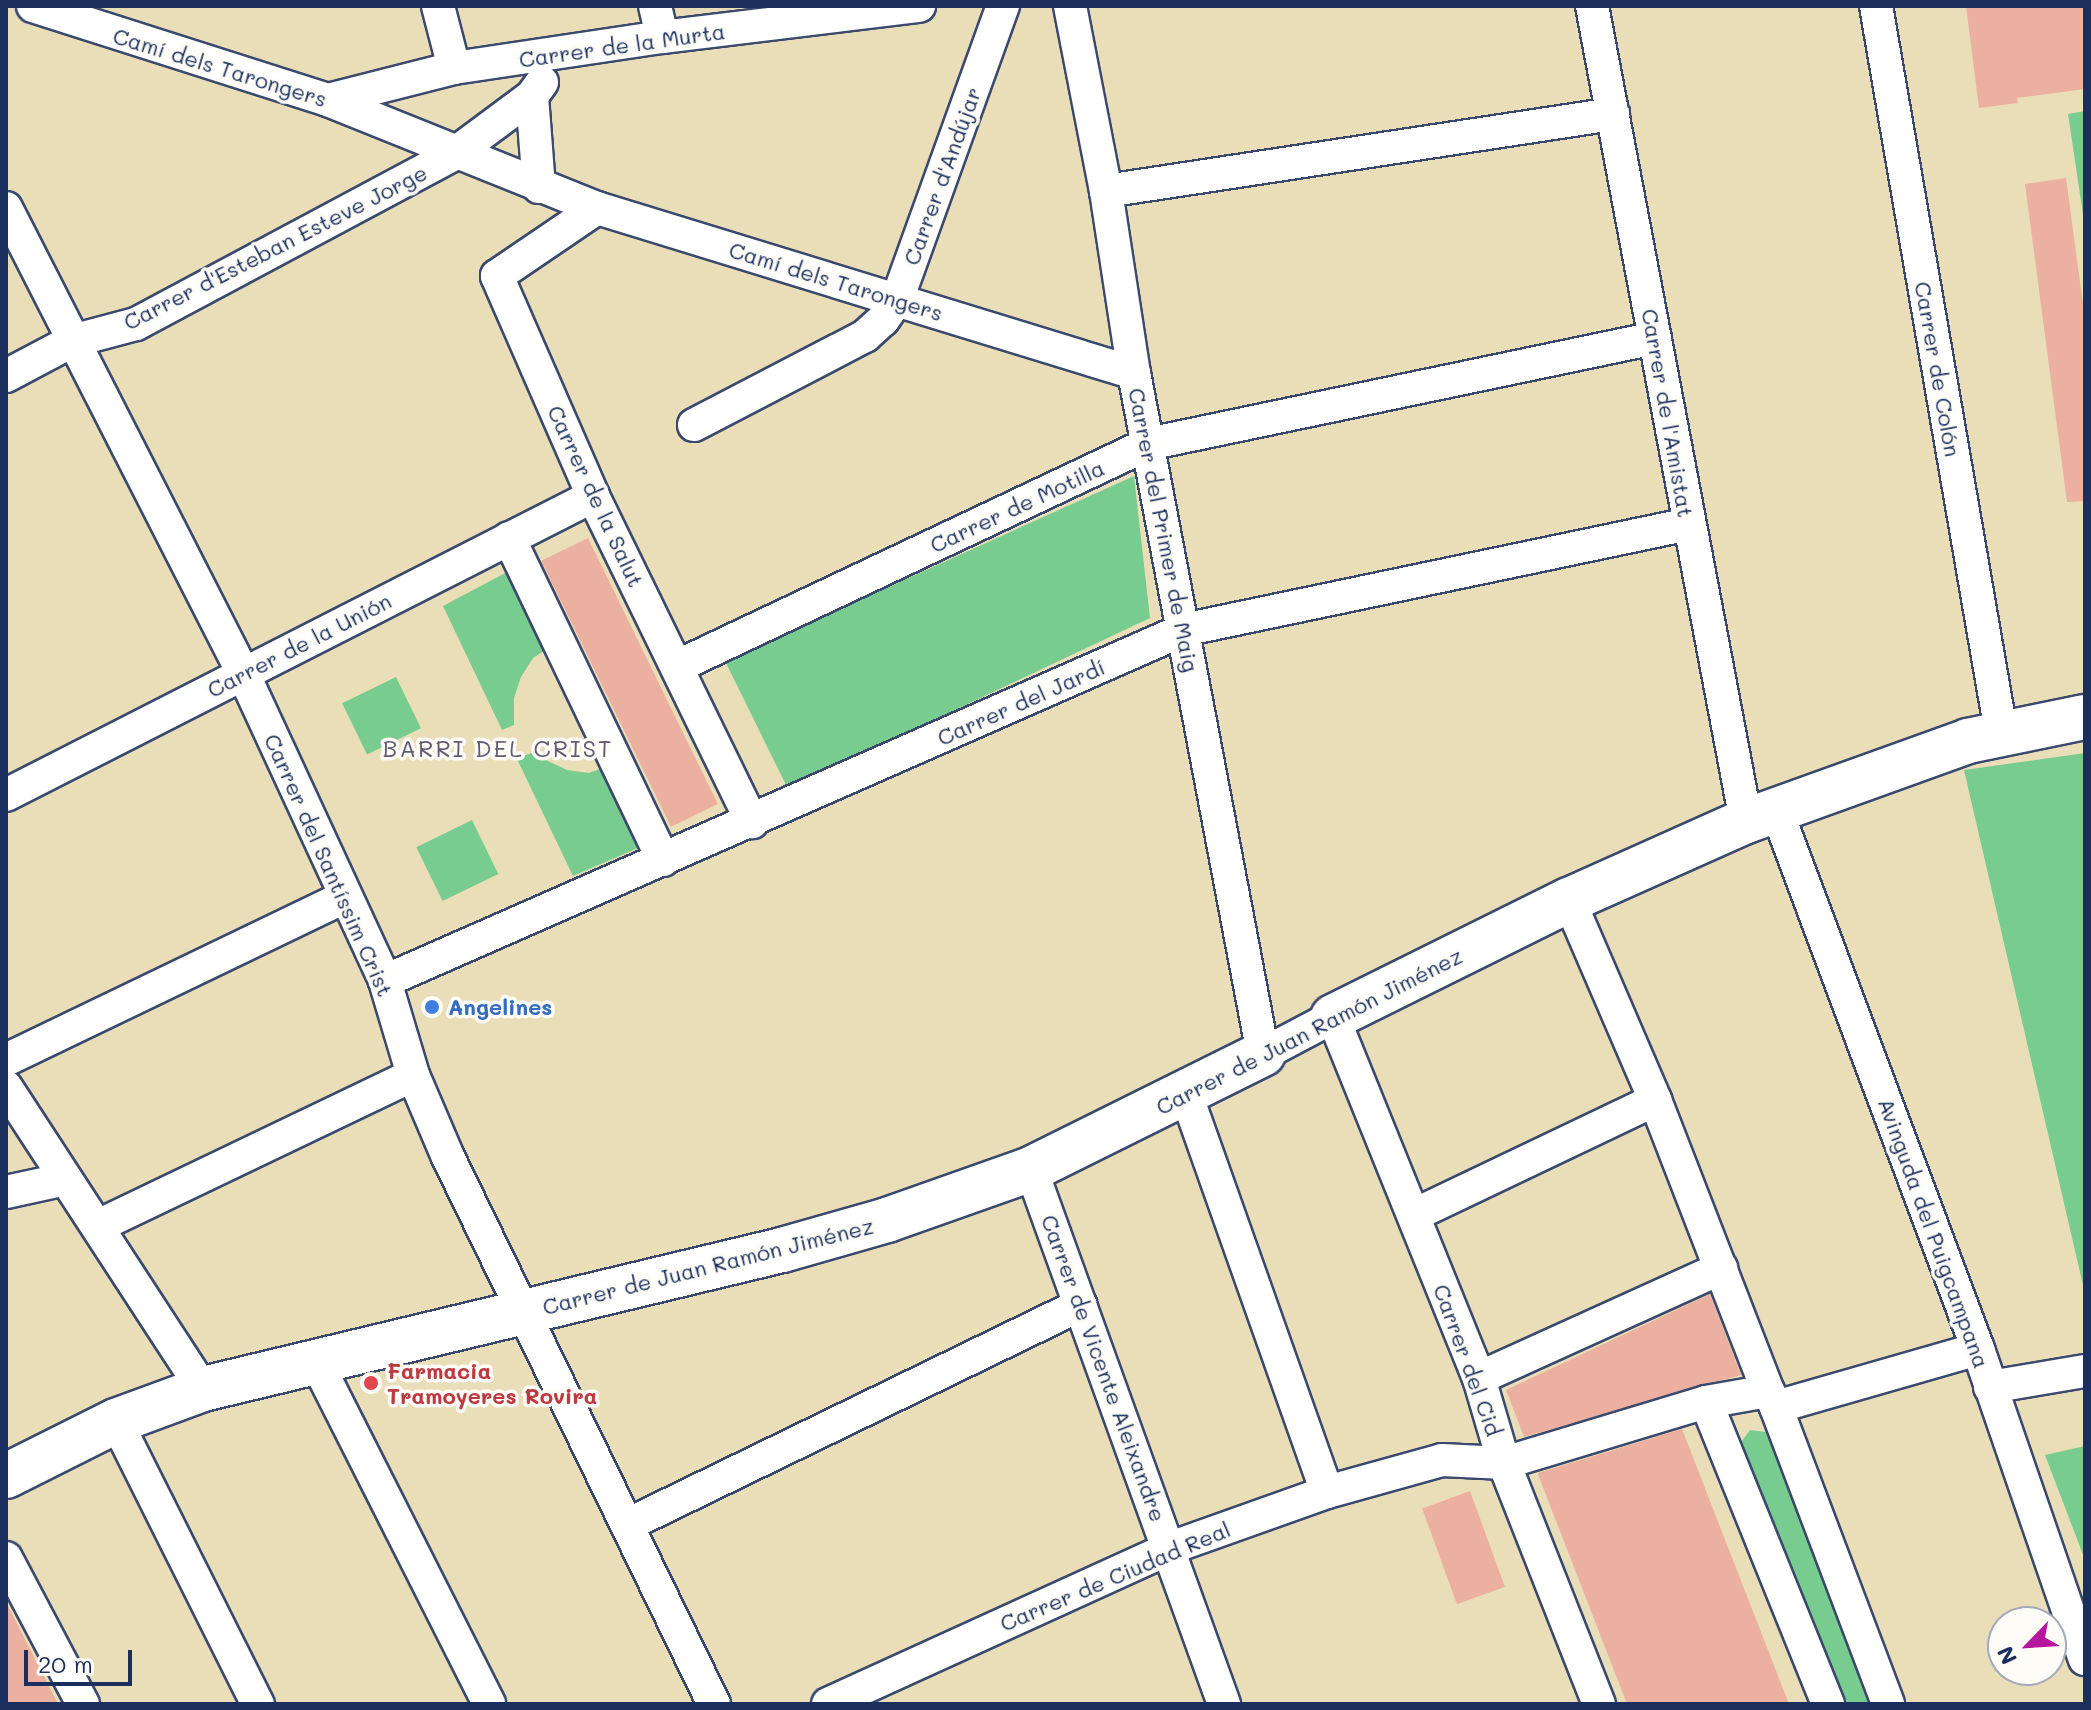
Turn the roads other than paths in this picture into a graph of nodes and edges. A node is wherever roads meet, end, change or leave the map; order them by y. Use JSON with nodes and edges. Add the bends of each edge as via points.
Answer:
{"nodes":[{"id":1,"x":33,"y":6,"type":"edge"},
{"id":2,"x":438,"y":6,"type":"edge"},
{"id":3,"x":655,"y":6,"type":"edge"},
{"id":4,"x":919,"y":6,"type":"edge"},
{"id":5,"x":1003,"y":6,"type":"edge"},
{"id":6,"x":1070,"y":6,"type":"edge"},
{"id":7,"x":1592,"y":6,"type":"edge"},
{"id":8,"x":1876,"y":6,"type":"edge"},
{"id":9,"x":662,"y":37,"type":"junction"},
{"id":10,"x":564,"y":54,"type":"junction"},
{"id":11,"x":454,"y":68,"type":"junction"},
{"id":12,"x":532,"y":96,"type":"junction"},
{"id":13,"x":328,"y":100,"type":"junction"},
{"id":14,"x":1613,"y":114,"type":"junction"},
{"id":15,"x":454,"y":154,"type":"junction"},
{"id":16,"x":539,"y":187,"type":"junction"},
{"id":17,"x":1106,"y":191,"type":"junction"},
{"id":18,"x":6,"y":208,"type":"edge"},
{"id":19,"x":597,"y":208,"type":"junction"},
{"id":20,"x":897,"y":300,"type":"junction"},
{"id":21,"x":1655,"y":338,"type":"junction"},
{"id":22,"x":72,"y":341,"type":"junction"},
{"id":23,"x":1134,"y":373,"type":"junction"},
{"id":24,"x":6,"y":376,"type":"edge"},
{"id":25,"x":694,"y":425,"type":"dead end"},
{"id":26,"x":1148,"y":444,"type":"junction"},
{"id":27,"x":593,"y":496,"type":"junction"},
{"id":28,"x":1689,"y":524,"type":"junction"},
{"id":29,"x":509,"y":538,"type":"junction"},
{"id":30,"x":1183,"y":630,"type":"junction"},
{"id":31,"x":678,"y":666,"type":"junction"},
{"id":32,"x":243,"y":673,"type":"junction"},
{"id":33,"x":2085,"y":717,"type":"edge"},
{"id":34,"x":2001,"y":732,"type":"junction"},
{"id":35,"x":6,"y":795,"type":"edge"},
{"id":36,"x":1761,"y":815,"type":"junction"},
{"id":37,"x":752,"y":822,"type":"junction"},
{"id":38,"x":663,"y":860,"type":"junction"},
{"id":39,"x":344,"y":897,"type":"junction"},
{"id":40,"x":1569,"y":900,"type":"junction"},
{"id":41,"x":385,"y":981,"type":"junction"},
{"id":42,"x":1333,"y":1017,"type":"junction"},
{"id":43,"x":1263,"y":1054,"type":"junction"},
{"id":44,"x":6,"y":1060,"type":"edge"},
{"id":45,"x":413,"y":1075,"type":"junction"},
{"id":46,"x":6,"y":1087,"type":"edge"},
{"id":47,"x":1186,"y":1094,"type":"junction"},
{"id":48,"x":1655,"y":1100,"type":"junction"},
{"id":49,"x":1031,"y":1169,"type":"junction"},
{"id":50,"x":66,"y":1179,"type":"junction"},
{"id":51,"x":6,"y":1192,"type":"edge"},
{"id":52,"x":1414,"y":1215,"type":"junction"},
{"id":53,"x":98,"y":1226,"type":"junction"},
{"id":54,"x":1721,"y":1268,"type":"junction"},
{"id":55,"x":1080,"y":1305,"type":"junction"},
{"id":56,"x":521,"y":1314,"type":"junction"},
{"id":57,"x":1978,"y":1349,"type":"junction"},
{"id":58,"x":316,"y":1361,"type":"junction"},
{"id":59,"x":2085,"y":1371,"type":"edge"},
{"id":60,"x":1479,"y":1378,"type":"junction"},
{"id":61,"x":1990,"y":1387,"type":"junction"},
{"id":62,"x":203,"y":1389,"type":"junction"},
{"id":63,"x":1772,"y":1399,"type":"junction"},
{"id":64,"x":1706,"y":1402,"type":"junction"},
{"id":65,"x":116,"y":1421,"type":"junction"},
{"id":66,"x":1504,"y":1463,"type":"junction"},
{"id":67,"x":6,"y":1476,"type":"edge"},
{"id":68,"x":1327,"y":1492,"type":"junction"},
{"id":69,"x":627,"y":1525,"type":"junction"},
{"id":70,"x":1170,"y":1548,"type":"junction"},
{"id":71,"x":6,"y":1558,"type":"edge"},
{"id":72,"x":2085,"y":1659,"type":"edge"},
{"id":73,"x":83,"y":1704,"type":"edge"},
{"id":74,"x":258,"y":1704,"type":"edge"},
{"id":75,"x":489,"y":1704,"type":"edge"},
{"id":76,"x":714,"y":1704,"type":"edge"},
{"id":77,"x":828,"y":1704,"type":"edge"},
{"id":78,"x":1224,"y":1704,"type":"edge"},
{"id":79,"x":1599,"y":1704,"type":"edge"},
{"id":80,"x":1828,"y":1704,"type":"edge"},
{"id":81,"x":1888,"y":1704,"type":"edge"}],
"edges":[{"from":1,"to":13,"type":"street","name":"Camí dels Tarongers"},
{"from":2,"to":11,"type":"street"},
{"from":3,"to":9,"type":"street"},
{"from":4,"to":9,"type":"street","name":"Carrer de la Murta"},
{"from":5,"to":20,"type":"street","name":"Carrer d'Andújar"},
{"from":6,"to":17,"type":"street","name":"Carrer del Primer de Maig"},
{"from":7,"to":14,"type":"street","name":"Carrer de l'Amistat"},
{"from":8,"to":34,"type":"street","name":"Carrer de Colón"},
{"from":9,"to":10,"type":"street","name":"Carrer de la Murta"},
{"from":10,"to":11,"type":"street","name":"Carrer de la Murta"},
{"from":10,"to":12,"type":"street"},
{"from":11,"to":13,"type":"street","name":"Carrer de la Murta"},
{"from":12,"to":15,"type":"street","name":"Carrer d'Esteban Esteve Jorge"},
{"from":12,"to":16,"type":"street"},
{"from":13,"to":15,"type":"street","name":"Camí dels Tarongers"},
{"from":14,"to":17,"type":"street"},
{"from":14,"to":21,"type":"street","name":"Carrer de l'Amistat"},
{"from":15,"to":16,"type":"street","name":"Camí dels Tarongers"},
{"from":15,"to":22,"type":"street","name":"Carrer d'Esteban Esteve Jorge","via":[[136,324]]},
{"from":16,"to":19,"type":"street","name":"Camí dels Tarongers"},
{"from":17,"to":23,"type":"street","name":"Carrer del Primer de Maig"},
{"from":18,"to":22,"type":"street","name":"Carrer del Santíssim Crist"},
{"from":19,"to":20,"type":"street","name":"Camí dels Tarongers"},
{"from":19,"to":27,"type":"street","name":"Carrer de la Salut","via":[[497,276]]},
{"from":20,"to":23,"type":"street","name":"Camí dels Tarongers"},
{"from":20,"to":25,"type":"street","name":"Carrer d'Andújar","via":[[865,336]]},
{"from":21,"to":26,"type":"street","name":"Carrer de Motilla"},
{"from":21,"to":28,"type":"street","name":"Carrer de l'Amistat"},
{"from":22,"to":24,"type":"street","name":"Carrer d'Esteban Esteve Jorge"},
{"from":22,"to":32,"type":"street","name":"Carrer del Santíssim Crist"},
{"from":23,"to":26,"type":"street","name":"Carrer del Primer de Maig"},
{"from":26,"to":30,"type":"street","name":"Carrer del Primer de Maig"},
{"from":26,"to":31,"type":"street","name":"Carrer de Motilla"},
{"from":27,"to":29,"type":"street","name":"Carrer de la Unión"},
{"from":27,"to":31,"type":"street","name":"Carrer de la Salut"},
{"from":28,"to":30,"type":"street","name":"Carrer del Jardí"},
{"from":28,"to":36,"type":"street","name":"Carrer de l'Amistat"},
{"from":29,"to":32,"type":"street","name":"Carrer de la Unión"},
{"from":29,"to":38,"type":"street"},
{"from":30,"to":37,"type":"street","name":"Carrer del Jardí"},
{"from":30,"to":43,"type":"street","name":"Carrer del Primer de Maig"},
{"from":31,"to":37,"type":"street","name":"Carrer de la Salut"},
{"from":32,"to":35,"type":"street","name":"Carrer de la Unión"},
{"from":32,"to":39,"type":"street","name":"Carrer del Santíssim Crist"},
{"from":33,"to":34,"type":"street","name":"Carrer de Juan Ramón Jiménez"},
{"from":34,"to":36,"type":"street","name":"Carrer de Juan Ramón Jiménez"},
{"from":36,"to":40,"type":"street","name":"Carrer de Juan Ramón Jiménez"},
{"from":36,"to":57,"type":"street","name":"Avinguda del Puigcampana"},
{"from":37,"to":38,"type":"street","name":"Carrer del Jardí"},
{"from":38,"to":41,"type":"street","name":"Carrer del Jardí"},
{"from":39,"to":41,"type":"street","name":"Carrer del Santíssim Crist"},
{"from":39,"to":44,"type":"street"},
{"from":40,"to":42,"type":"street","name":"Carrer de Juan Ramón Jiménez"},
{"from":40,"to":48,"type":"street"},
{"from":41,"to":45,"type":"street","name":"Carrer del Santíssim Crist"},
{"from":42,"to":43,"type":"street","name":"Carrer de Juan Ramón Jiménez"},
{"from":42,"to":52,"type":"street","name":"Carrer del Cid"},
{"from":43,"to":47,"type":"street","name":"Carrer de Juan Ramón Jiménez"},
{"from":45,"to":53,"type":"street"},
{"from":45,"to":56,"type":"street","name":"Carrer del Santíssim Crist"},
{"from":46,"to":50,"type":"street"},
{"from":47,"to":49,"type":"street","name":"Carrer de Juan Ramón Jiménez"},
{"from":47,"to":68,"type":"street"},
{"from":48,"to":52,"type":"street"},
{"from":48,"to":54,"type":"street"},
{"from":49,"to":55,"type":"street","name":"Carrer de Vicente Aleixandre"},
{"from":49,"to":56,"type":"street","name":"Carrer de Juan Ramón Jiménez","via":[[782,1250]]},
{"from":50,"to":51,"type":"street"},
{"from":50,"to":53,"type":"street"},
{"from":52,"to":60,"type":"street","name":"Carrer del Cid"},
{"from":53,"to":62,"type":"street"},
{"from":54,"to":60,"type":"street"},
{"from":54,"to":63,"type":"street"},
{"from":55,"to":69,"type":"street"},
{"from":55,"to":70,"type":"street","name":"Carrer de Vicente Aleixandre"},
{"from":56,"to":58,"type":"street","name":"Carrer de Juan Ramón Jiménez"},
{"from":56,"to":69,"type":"street","name":"Carrer del Santíssim Crist"},
{"from":57,"to":61,"type":"street","name":"Avinguda del Puigcampana"},
{"from":57,"to":63,"type":"street","name":"Carrer de Ciudad Real"},
{"from":58,"to":62,"type":"street","name":"Carrer de Juan Ramón Jiménez"},
{"from":58,"to":75,"type":"street"},
{"from":59,"to":61,"type":"street"},
{"from":60,"to":66,"type":"street","name":"Carrer del Cid"},
{"from":61,"to":72,"type":"street","name":"Avinguda del Puigcampana"},
{"from":62,"to":65,"type":"street","name":"Carrer de Juan Ramón Jiménez"},
{"from":63,"to":64,"type":"street","name":"Carrer de Ciudad Real"},
{"from":63,"to":81,"type":"street"},
{"from":64,"to":66,"type":"street","name":"Carrer de Ciudad Real"},
{"from":64,"to":80,"type":"street"},
{"from":65,"to":67,"type":"street","name":"Carrer de Juan Ramón Jiménez"},
{"from":65,"to":74,"type":"street"},
{"from":66,"to":68,"type":"street","name":"Carrer de Ciudad Real","via":[[1442,1460]]},
{"from":66,"to":79,"type":"street","name":"Carrer del Cid"},
{"from":68,"to":70,"type":"street","name":"Carrer de Ciudad Real"},
{"from":69,"to":76,"type":"street","name":"Carrer del Santíssim Crist"},
{"from":70,"to":77,"type":"street","name":"Carrer de Ciudad Real"},
{"from":70,"to":78,"type":"street","name":"Carrer de Vicente Aleixandre"},
{"from":71,"to":73,"type":"street"}]}
